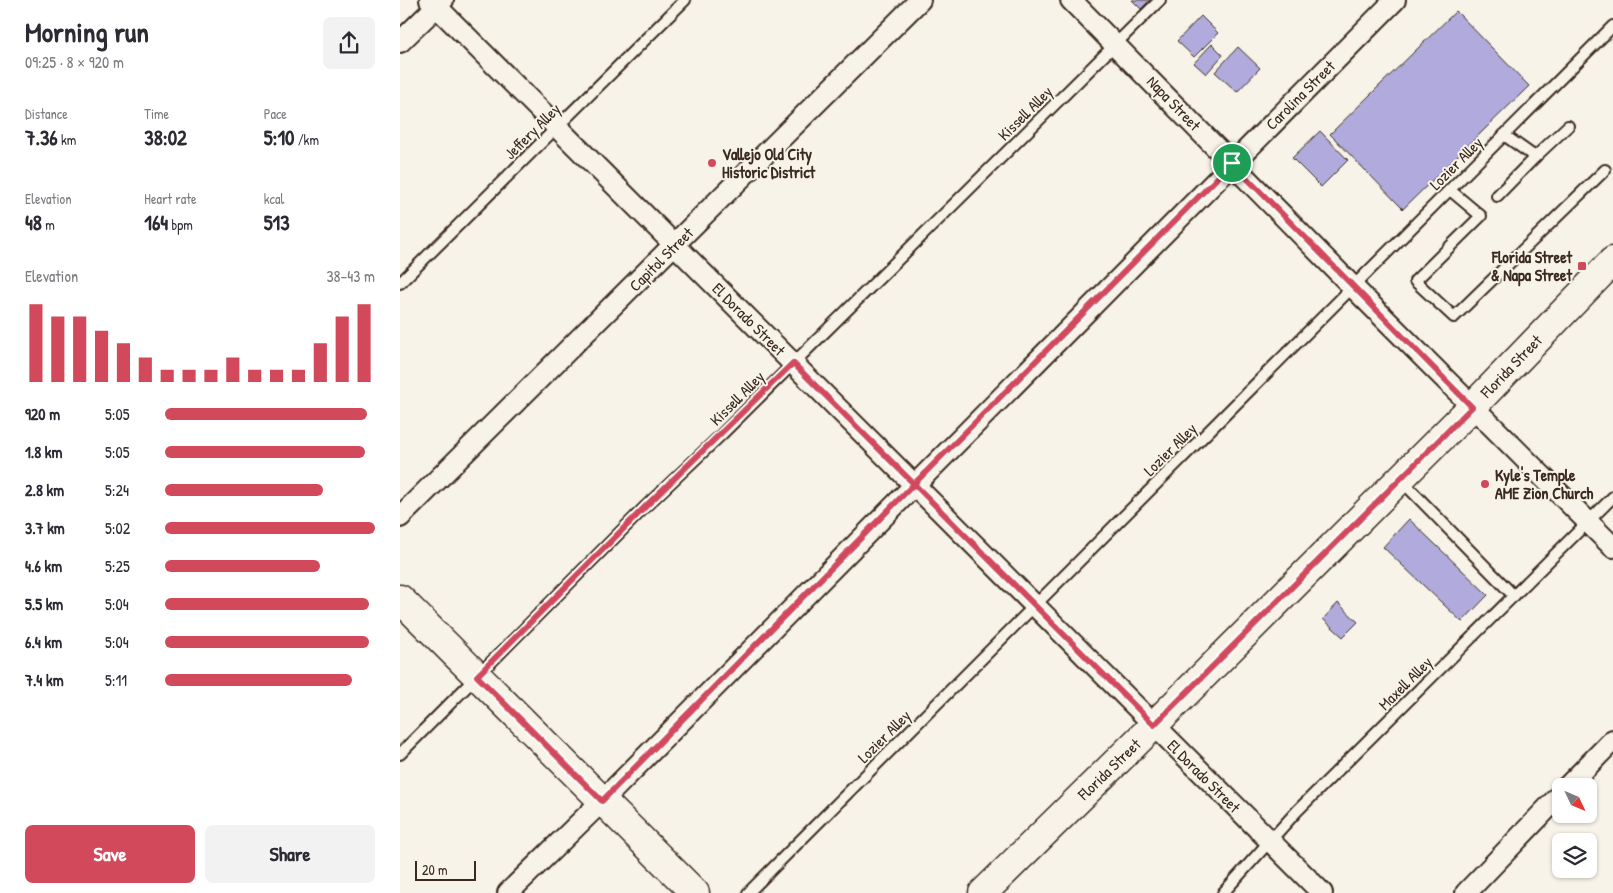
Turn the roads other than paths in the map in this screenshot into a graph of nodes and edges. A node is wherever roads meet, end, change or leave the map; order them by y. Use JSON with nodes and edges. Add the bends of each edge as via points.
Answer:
{"nodes":[{"id":1,"x":685,"y":0,"type":"edge"},
{"id":2,"x":920,"y":0,"type":"edge"},
{"id":3,"x":1071,"y":0,"type":"edge"},
{"id":4,"x":1160,"y":0,"type":"edge"},
{"id":5,"x":1395,"y":0,"type":"edge"},
{"id":6,"x":436,"y":2,"type":"edge"},
{"id":7,"x":1613,"y":26,"type":"edge"},
{"id":8,"x":400,"y":42,"type":"edge"},
{"id":9,"x":1116,"y":45,"type":"junction"},
{"id":10,"x":1568,"y":126,"type":"dead end"},
{"id":11,"x":558,"y":128,"type":"junction"},
{"id":12,"x":1504,"y":135,"type":"junction"},
{"id":13,"x":1535,"y":157,"type":"junction"},
{"id":14,"x":1232,"y":163,"type":"junction"},
{"id":15,"x":1605,"y":170,"type":"dead end"},
{"id":16,"x":1450,"y":190,"type":"junction"},
{"id":17,"x":1497,"y":196,"type":"dead end"},
{"id":18,"x":675,"y":245,"type":"junction"},
{"id":19,"x":1613,"y":261,"type":"edge"},
{"id":20,"x":400,"y":283,"type":"edge"},
{"id":21,"x":1353,"y":287,"type":"junction"},
{"id":22,"x":793,"y":363,"type":"junction"},
{"id":23,"x":1472,"y":407,"type":"junction"},
{"id":24,"x":1400,"y":479,"type":"junction"},
{"id":25,"x":914,"y":484,"type":"junction"},
{"id":26,"x":1613,"y":497,"type":"edge"},
{"id":27,"x":400,"y":517,"type":"edge"},
{"id":28,"x":1588,"y":522,"type":"junction"},
{"id":29,"x":1613,"y":547,"type":"edge"},
{"id":30,"x":1514,"y":596,"type":"junction"},
{"id":31,"x":400,"y":599,"type":"edge"},
{"id":32,"x":1035,"y":606,"type":"junction"},
{"id":33,"x":477,"y":676,"type":"junction"},
{"id":34,"x":1154,"y":725,"type":"junction"},
{"id":35,"x":1613,"y":740,"type":"edge"},
{"id":36,"x":400,"y":754,"type":"edge"},
{"id":37,"x":1576,"y":778,"type":"edge"},
{"id":38,"x":602,"y":801,"type":"junction"},
{"id":39,"x":1552,"y":803,"type":"edge"},
{"id":40,"x":1270,"y":842,"type":"junction"},
{"id":41,"x":508,"y":893,"type":"edge"},
{"id":42,"x":695,"y":893,"type":"edge"},
{"id":43,"x":748,"y":893,"type":"edge"},
{"id":44,"x":983,"y":893,"type":"edge"},
{"id":45,"x":1223,"y":893,"type":"edge"},
{"id":46,"x":1322,"y":893,"type":"edge"},
{"id":47,"x":1466,"y":893,"type":"edge"}],
"edges":[{"from":1,"to":11,"type":"lane","name":"Jeffery Alley"},
{"from":2,"to":18,"type":"street","name":"Capitol Street"},
{"from":3,"to":9,"type":"street","name":"Napa Street"},
{"from":4,"to":9,"type":"lane","name":"Kissell Alley"},
{"from":5,"to":14,"type":"street","name":"Carolina Street"},
{"from":6,"to":8,"type":"street"},
{"from":6,"to":11,"type":"street","name":"El Dorado Street"},
{"from":7,"to":12,"type":"lane","name":"Lozier Alley"},
{"from":9,"to":14,"type":"street","name":"Napa Street"},
{"from":9,"to":22,"type":"lane","name":"Kissell Alley"},
{"from":10,"to":13,"type":"lane"},
{"from":11,"to":18,"type":"street","name":"El Dorado Street"},
{"from":11,"to":20,"type":"lane","name":"Jeffery Alley"},
{"from":12,"to":13,"type":"lane"},
{"from":12,"to":16,"type":"lane","name":"Lozier Alley"},
{"from":13,"to":17,"type":"lane"},
{"from":14,"to":21,"type":"street","name":"Napa Street"},
{"from":14,"to":25,"type":"street","name":"Carolina Street"},
{"from":15,"to":16,"type":"lane","via":[[1454,317],[1415,282],[1481,216]]},
{"from":16,"to":21,"type":"lane","name":"Lozier Alley"},
{"from":18,"to":22,"type":"street","name":"El Dorado Street"},
{"from":18,"to":27,"type":"street","name":"Capitol Street"},
{"from":19,"to":23,"type":"street","name":"Florida Street"},
{"from":21,"to":23,"type":"street","name":"Napa Street"},
{"from":21,"to":32,"type":"lane","name":"Lozier Alley"},
{"from":22,"to":25,"type":"street","name":"El Dorado Street"},
{"from":22,"to":33,"type":"lane","name":"Kissell Alley"},
{"from":23,"to":24,"type":"street","name":"Florida Street"},
{"from":23,"to":28,"type":"street","name":"Napa Street"},
{"from":24,"to":30,"type":"lane"},
{"from":24,"to":34,"type":"street","name":"Florida Street"},
{"from":25,"to":32,"type":"street","name":"El Dorado Street"},
{"from":25,"to":38,"type":"street","name":"Carolina Street"},
{"from":26,"to":28,"type":"lane","name":"Maxell Alley"},
{"from":28,"to":29,"type":"street","name":"Napa Street"},
{"from":28,"to":30,"type":"lane","name":"Maxell Alley"},
{"from":30,"to":40,"type":"lane","name":"Maxell Alley","via":[[1297,811]]},
{"from":31,"to":33,"type":"street"},
{"from":32,"to":34,"type":"street","name":"El Dorado Street"},
{"from":32,"to":43,"type":"lane","name":"Lozier Alley"},
{"from":33,"to":36,"type":"lane","name":"Kissell Alley"},
{"from":33,"to":38,"type":"street"},
{"from":34,"to":40,"type":"street","name":"El Dorado Street"},
{"from":34,"to":44,"type":"street","name":"Florida Street"},
{"from":35,"to":37,"type":"street"},
{"from":38,"to":41,"type":"street","name":"Carolina Street"},
{"from":38,"to":42,"type":"street"},
{"from":39,"to":47,"type":"street"},
{"from":40,"to":45,"type":"lane","name":"Maxell Alley"},
{"from":40,"to":46,"type":"street","name":"El Dorado Street"}]}
